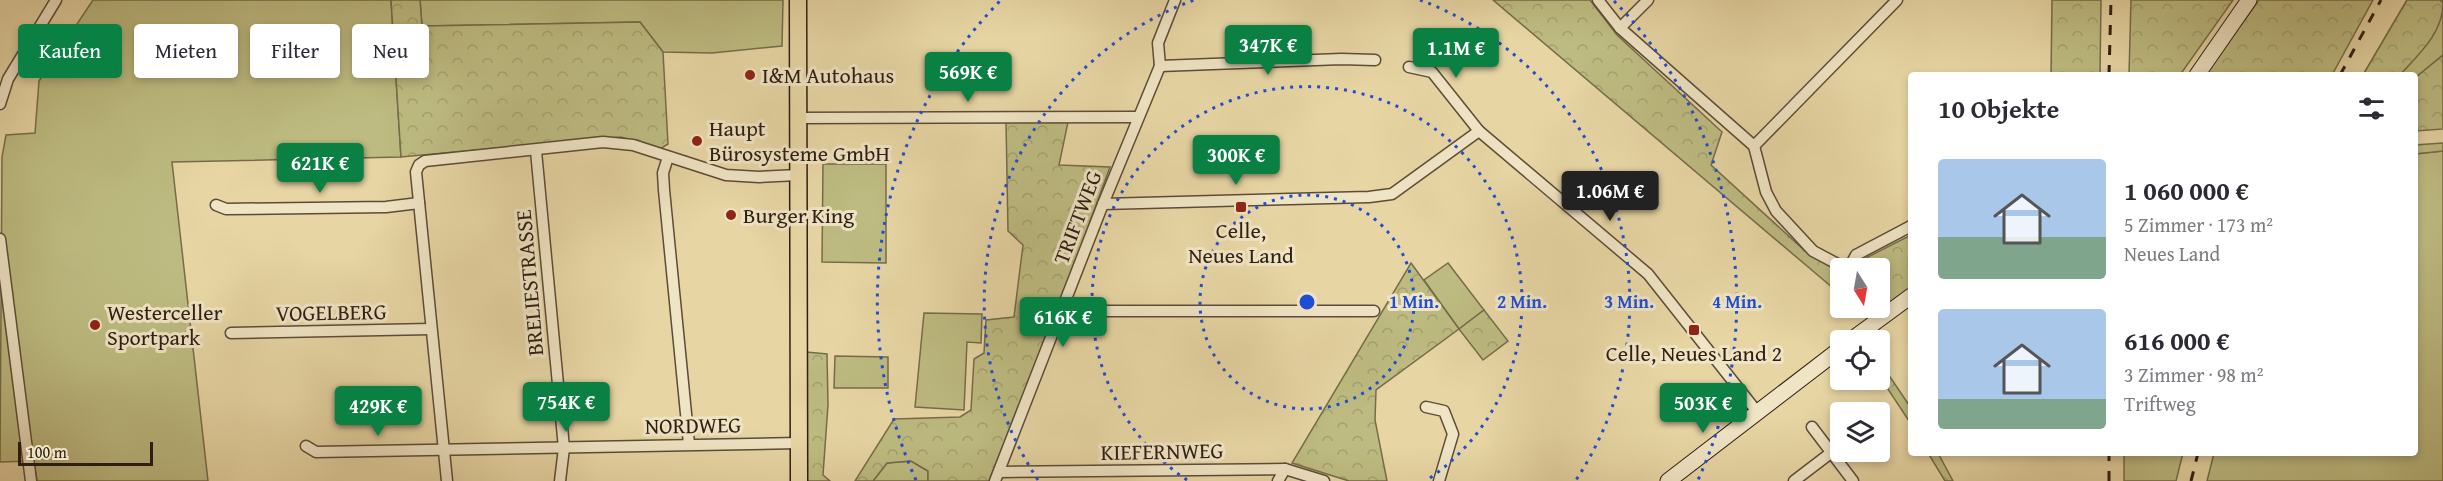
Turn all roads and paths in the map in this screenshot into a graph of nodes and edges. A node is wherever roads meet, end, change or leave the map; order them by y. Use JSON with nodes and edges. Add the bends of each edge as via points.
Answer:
{"nodes":[{"id":1,"x":56,"y":0,"type":"edge"},
{"id":2,"x":798,"y":0,"type":"edge"},
{"id":3,"x":1174,"y":0,"type":"edge"},
{"id":4,"x":1598,"y":0,"type":"edge"},
{"id":5,"x":1648,"y":0,"type":"edge"},
{"id":6,"x":1897,"y":0,"type":"edge"},
{"id":7,"x":2249,"y":0,"type":"edge"},
{"id":8,"x":1620,"y":28,"type":"junction"},
{"id":9,"x":1376,"y":60,"type":"dead end"},
{"id":10,"x":1160,"y":66,"type":"junction"},
{"id":11,"x":1409,"y":67,"type":"dead end"},
{"id":12,"x":2200,"y":72,"type":"edge"},
{"id":13,"x":0,"y":104,"type":"edge"},
{"id":14,"x":1137,"y":117,"type":"junction"},
{"id":15,"x":799,"y":118,"type":"junction"},
{"id":16,"x":1479,"y":131,"type":"junction"},
{"id":17,"x":1754,"y":146,"type":"junction"},
{"id":18,"x":536,"y":151,"type":"junction"},
{"id":19,"x":668,"y":158,"type":"junction"},
{"id":20,"x":798,"y":175,"type":"junction"},
{"id":21,"x":419,"y":203,"type":"junction"},
{"id":22,"x":1103,"y":204,"type":"junction"},
{"id":23,"x":216,"y":206,"type":"dead end"},
{"id":24,"x":1908,"y":228,"type":"edge"},
{"id":25,"x":0,"y":239,"type":"edge"},
{"id":26,"x":1854,"y":258,"type":"edge"},
{"id":27,"x":1830,"y":260,"type":"edge"},
{"id":28,"x":1908,"y":297,"type":"edge"},
{"id":29,"x":1890,"y":304,"type":"edge"},
{"id":30,"x":1062,"y":311,"type":"junction"},
{"id":31,"x":1374,"y":311,"type":"dead end"},
{"id":32,"x":1872,"y":318,"type":"edge"},
{"id":33,"x":431,"y":329,"type":"junction"},
{"id":34,"x":1861,"y":330,"type":"edge"},
{"id":35,"x":231,"y":333,"type":"dead end"},
{"id":36,"x":1830,"y":357,"type":"edge"},
{"id":37,"x":1426,"y":407,"type":"dead end"},
{"id":38,"x":1758,"y":413,"type":"junction"},
{"id":39,"x":1812,"y":427,"type":"dead end"},
{"id":40,"x":798,"y":442,"type":"junction"},
{"id":41,"x":689,"y":444,"type":"junction"},
{"id":42,"x":306,"y":446,"type":"dead end"},
{"id":43,"x":564,"y":448,"type":"junction"},
{"id":44,"x":444,"y":450,"type":"junction"},
{"id":45,"x":1830,"y":450,"type":"edge"},
{"id":46,"x":1830,"y":454,"type":"edge"},
{"id":47,"x":1839,"y":462,"type":"edge"},
{"id":48,"x":1285,"y":469,"type":"junction"},
{"id":49,"x":997,"y":476,"type":"edge"},
{"id":50,"x":31,"y":481,"type":"edge"},
{"id":51,"x":447,"y":481,"type":"edge"},
{"id":52,"x":560,"y":481,"type":"edge"},
{"id":53,"x":798,"y":481,"type":"edge"},
{"id":54,"x":1278,"y":481,"type":"edge"},
{"id":55,"x":1324,"y":481,"type":"edge"},
{"id":56,"x":1439,"y":481,"type":"edge"},
{"id":57,"x":1668,"y":481,"type":"edge"},
{"id":58,"x":1794,"y":481,"type":"edge"},
{"id":59,"x":1853,"y":481,"type":"edge"}],
"edges":[{"from":1,"to":13,"type":"street","via":[[8,79]]},
{"from":2,"to":15,"type":"main road"},
{"from":3,"to":10,"type":"street","name":"TRIFTWEG","via":[[1158,43]]},
{"from":4,"to":8,"type":"street"},
{"from":5,"to":8,"type":"street"},
{"from":6,"to":17,"type":"street"},
{"from":7,"to":12,"type":"street"},
{"from":8,"to":17,"type":"street"},
{"from":9,"to":10,"type":"street"},
{"from":10,"to":14,"type":"street","name":"TRIFTWEG"},
{"from":11,"to":16,"type":"street","via":[[1432,72]]},
{"from":14,"to":15,"type":"street"},
{"from":14,"to":22,"type":"street","name":"TRIFTWEG"},
{"from":15,"to":20,"type":"main road"},
{"from":16,"to":22,"type":"street","via":[[1392,194]]},
{"from":16,"to":38,"type":"street","via":[[1648,274]]},
{"from":17,"to":27,"type":"street","via":[[1766,192],[1776,211],[1813,251]]},
{"from":18,"to":19,"type":"street","via":[[603,142],[633,144]]},
{"from":18,"to":21,"type":"street","via":[[425,161],[416,172]]},
{"from":18,"to":43,"type":"street","name":"BRELIESTRASSE"},
{"from":19,"to":20,"type":"street","via":[[726,175]]},
{"from":19,"to":41,"type":"street","via":[[663,173],[664,190]]},
{"from":20,"to":40,"type":"main road"},
{"from":21,"to":23,"type":"street","via":[[226,210]]},
{"from":21,"to":33,"type":"street"},
{"from":22,"to":30,"type":"street","name":"TRIFTWEG"},
{"from":24,"to":26,"type":"street"},
{"from":25,"to":50,"type":"street"},
{"from":28,"to":29,"type":"street"},
{"from":30,"to":31,"type":"street"},
{"from":30,"to":49,"type":"street","name":"TRIFTWEG"},
{"from":32,"to":34,"type":"street"},
{"from":33,"to":35,"type":"street","name":"VOGELBERG"},
{"from":33,"to":44,"type":"street"},
{"from":36,"to":38,"type":"street"},
{"from":37,"to":56,"type":"street","via":[[1444,411],[1453,434]]},
{"from":38,"to":57,"type":"street"},
{"from":39,"to":45,"type":"street"},
{"from":40,"to":41,"type":"street","name":"NORDWEG"},
{"from":40,"to":53,"type":"main road"},
{"from":41,"to":43,"type":"street","name":"NORDWEG"},
{"from":42,"to":44,"type":"street","via":[[316,452]]},
{"from":43,"to":44,"type":"street","name":"NORDWEG"},
{"from":43,"to":52,"type":"street","name":"BRELIESTRASSE"},
{"from":44,"to":51,"type":"street"},
{"from":46,"to":58,"type":"street"},
{"from":47,"to":59,"type":"street"},
{"from":48,"to":49,"type":"street","name":"KIEFERNWEG"},
{"from":48,"to":54,"type":"street"},
{"from":48,"to":55,"type":"street","name":"KIEFERNWEG"}]}
